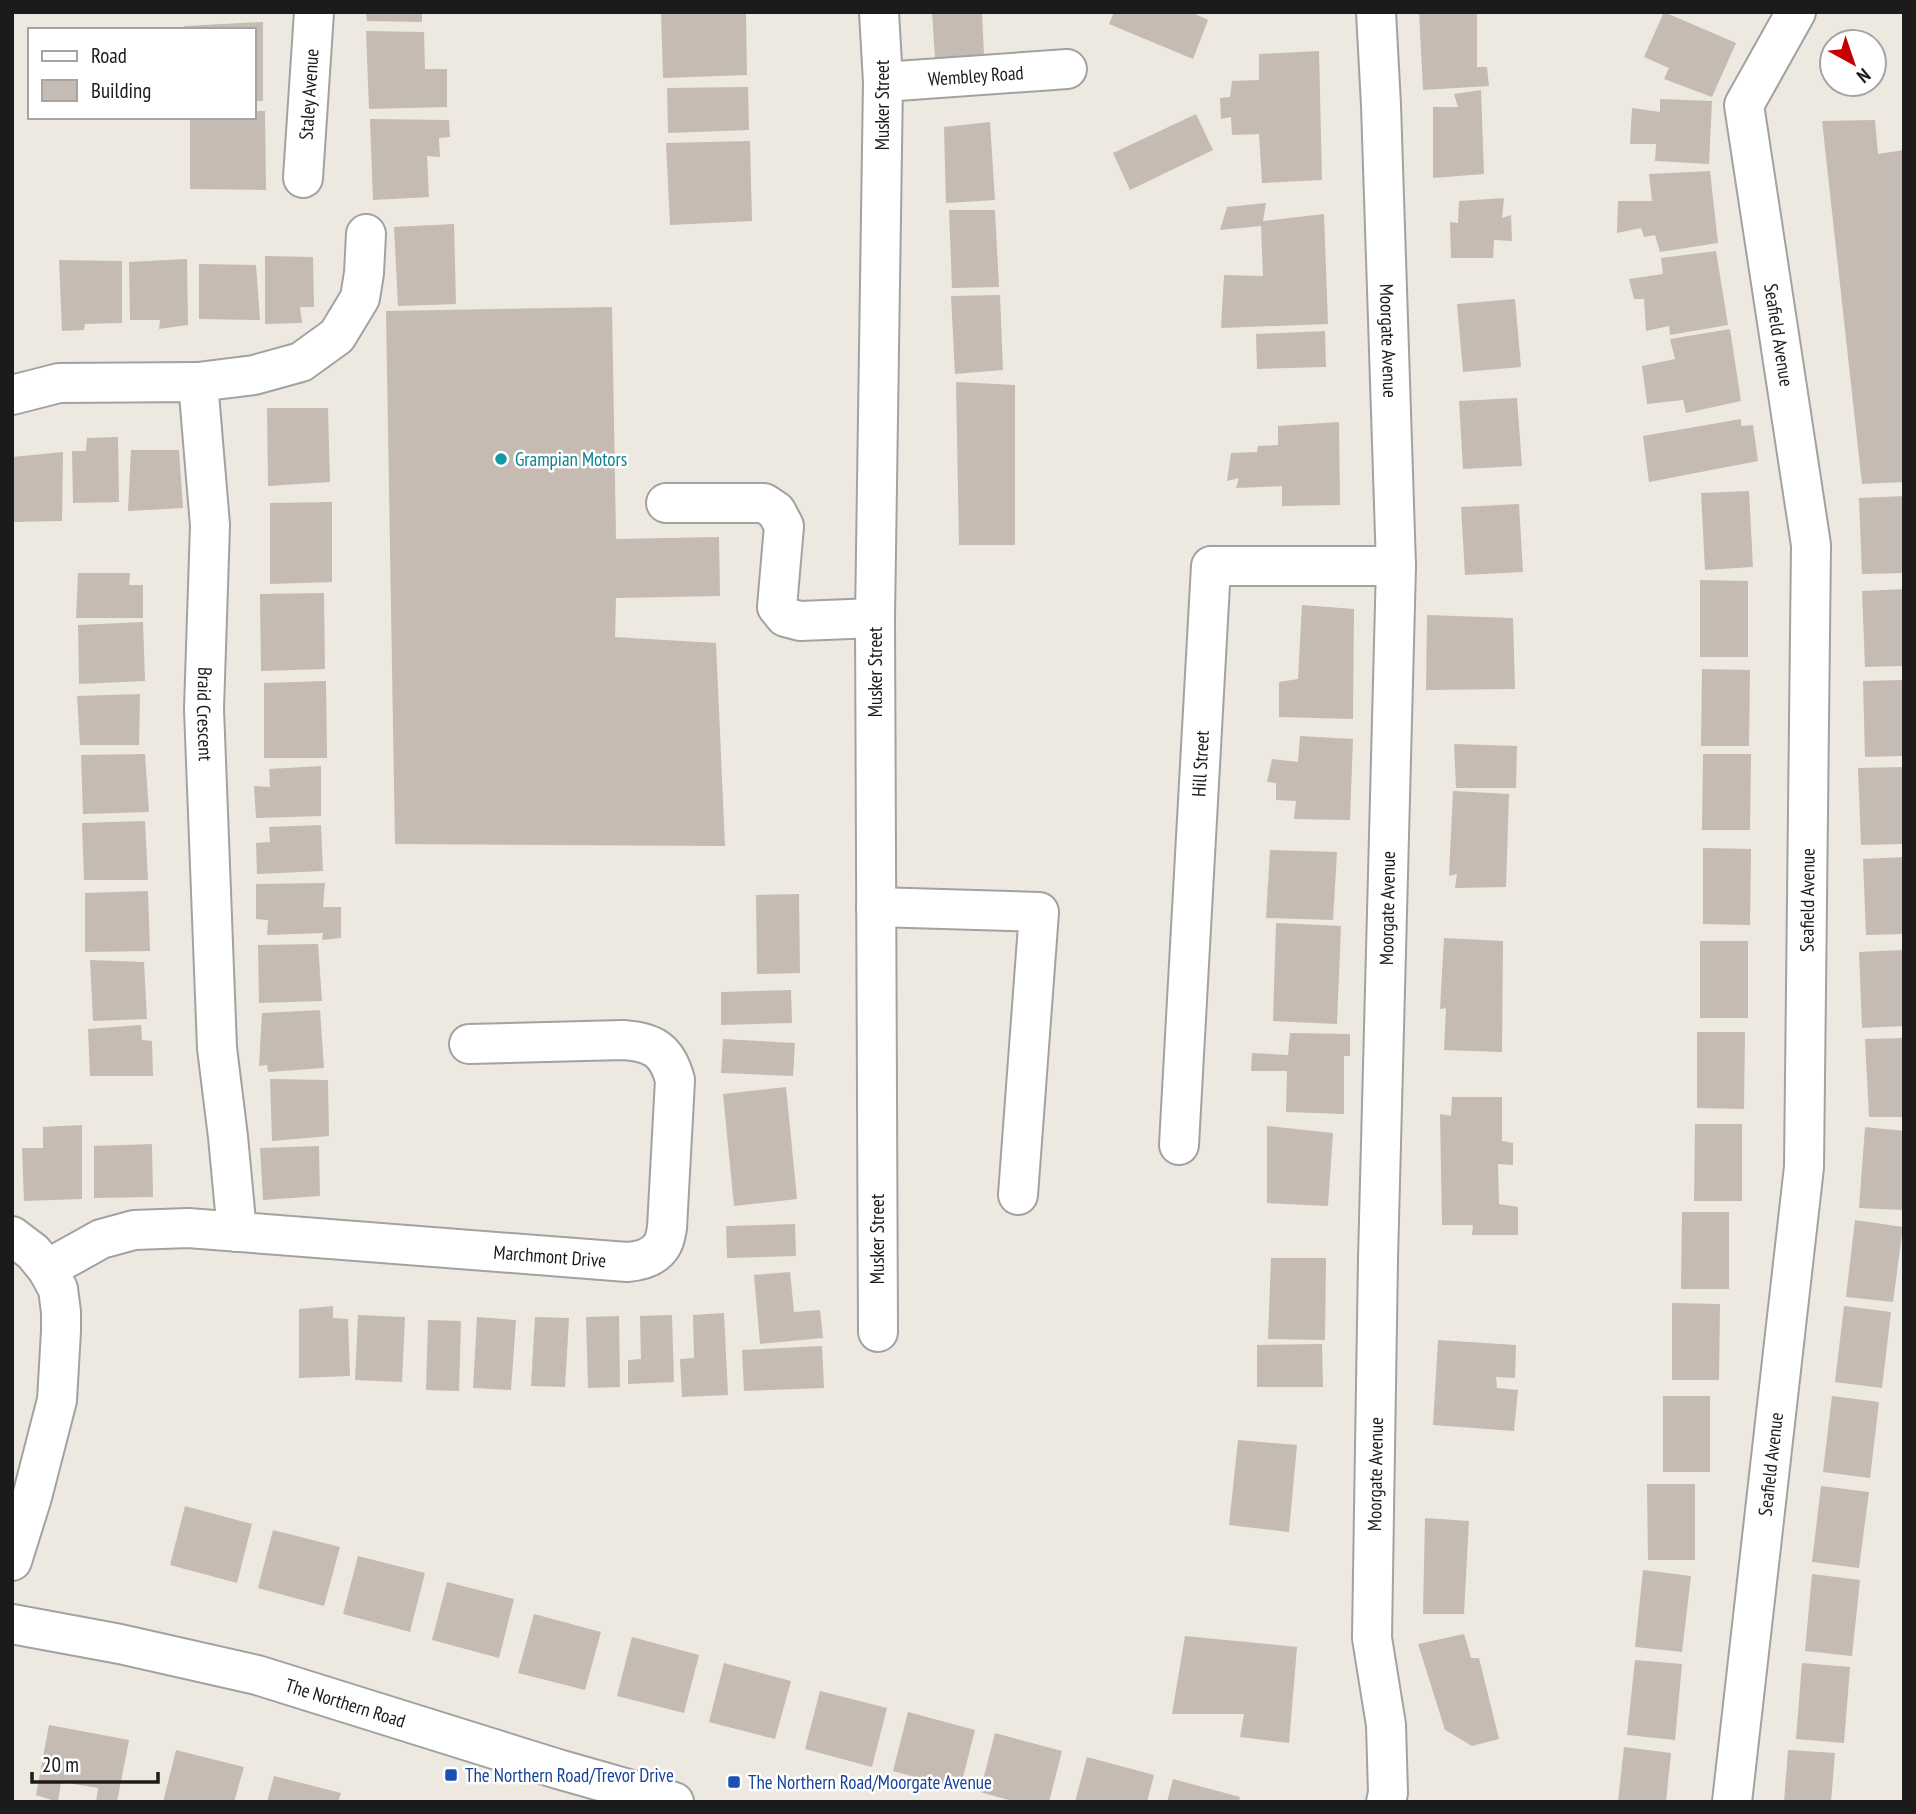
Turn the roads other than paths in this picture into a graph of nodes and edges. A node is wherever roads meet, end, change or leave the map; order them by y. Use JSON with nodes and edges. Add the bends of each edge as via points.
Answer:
{"nodes":[{"id":1,"x":314,"y":12,"type":"edge"},
{"id":2,"x":879,"y":12,"type":"edge"},
{"id":3,"x":1376,"y":12,"type":"edge"},
{"id":4,"x":1796,"y":12,"type":"edge"},
{"id":5,"x":1067,"y":69,"type":"dead end"},
{"id":6,"x":883,"y":82,"type":"junction"},
{"id":7,"x":303,"y":178,"type":"dead end"},
{"id":8,"x":366,"y":234,"type":"dead end"},
{"id":9,"x":198,"y":382,"type":"junction"},
{"id":10,"x":12,"y":396,"type":"edge"},
{"id":11,"x":666,"y":503,"type":"dead end"},
{"id":12,"x":1396,"y":566,"type":"junction"},
{"id":13,"x":875,"y":618,"type":"junction"},
{"id":14,"x":876,"y":907,"type":"junction"},
{"id":15,"x":469,"y":1044,"type":"dead end"},
{"id":16,"x":1179,"y":1145,"type":"dead end"},
{"id":17,"x":1018,"y":1195,"type":"dead end"},
{"id":18,"x":237,"y":1232,"type":"junction"},
{"id":19,"x":12,"y":1236,"type":"edge"},
{"id":20,"x":47,"y":1269,"type":"junction"},
{"id":21,"x":878,"y":1332,"type":"dead end"},
{"id":22,"x":12,"y":1561,"type":"edge"},
{"id":23,"x":12,"y":1624,"type":"edge"},
{"id":24,"x":1387,"y":1798,"type":"edge"},
{"id":25,"x":674,"y":1802,"type":"edge"},
{"id":26,"x":1732,"y":1802,"type":"edge"}],
"edges":[{"from":1,"to":7,"type":"street","name":"Staley Avenue"},
{"from":2,"to":6,"type":"street","name":"Musker Street"},
{"from":3,"to":12,"type":"street","name":"Moorgate Avenue"},
{"from":4,"to":26,"type":"street","name":"Seafield Avenue","via":[[1744,105],[1811,545],[1804,1167]]},
{"from":5,"to":6,"type":"street","name":"Wembley Road"},
{"from":6,"to":13,"type":"street","name":"Musker Street"},
{"from":8,"to":9,"type":"street","via":[[360,298],[337,336],[301,362],[254,375]]},
{"from":9,"to":10,"type":"street","via":[[59,383]]},
{"from":9,"to":18,"type":"street","name":"Braid Crescent","via":[[210,525],[204,709],[216,1048]]},
{"from":11,"to":13,"type":"street","via":[[764,503],[776,511],[784,526],[777,607],[785,617],[800,621]]},
{"from":12,"to":16,"type":"street","name":"Hill Street","via":[[1211,566]]},
{"from":12,"to":24,"type":"street","name":"Moorgate Avenue","via":[[1372,1638],[1386,1725]]},
{"from":13,"to":14,"type":"street","name":"Musker Street"},
{"from":14,"to":17,"type":"street","via":[[1039,912]]},
{"from":14,"to":21,"type":"street","name":"Musker Street"},
{"from":15,"to":18,"type":"street","name":"Marchmont Drive","via":[[623,1040],[642,1042],[662,1052],[675,1080],[667,1228],[654,1253],[627,1262]]},
{"from":18,"to":20,"type":"street","name":"Marchmont Drive","via":[[134,1230],[101,1239]]},
{"from":19,"to":20,"type":"street"},
{"from":20,"to":22,"type":"street","via":[[58,1289],[61,1312],[57,1400]]},
{"from":23,"to":25,"type":"street","name":"The Northern Road","via":[[257,1675]]}]}
